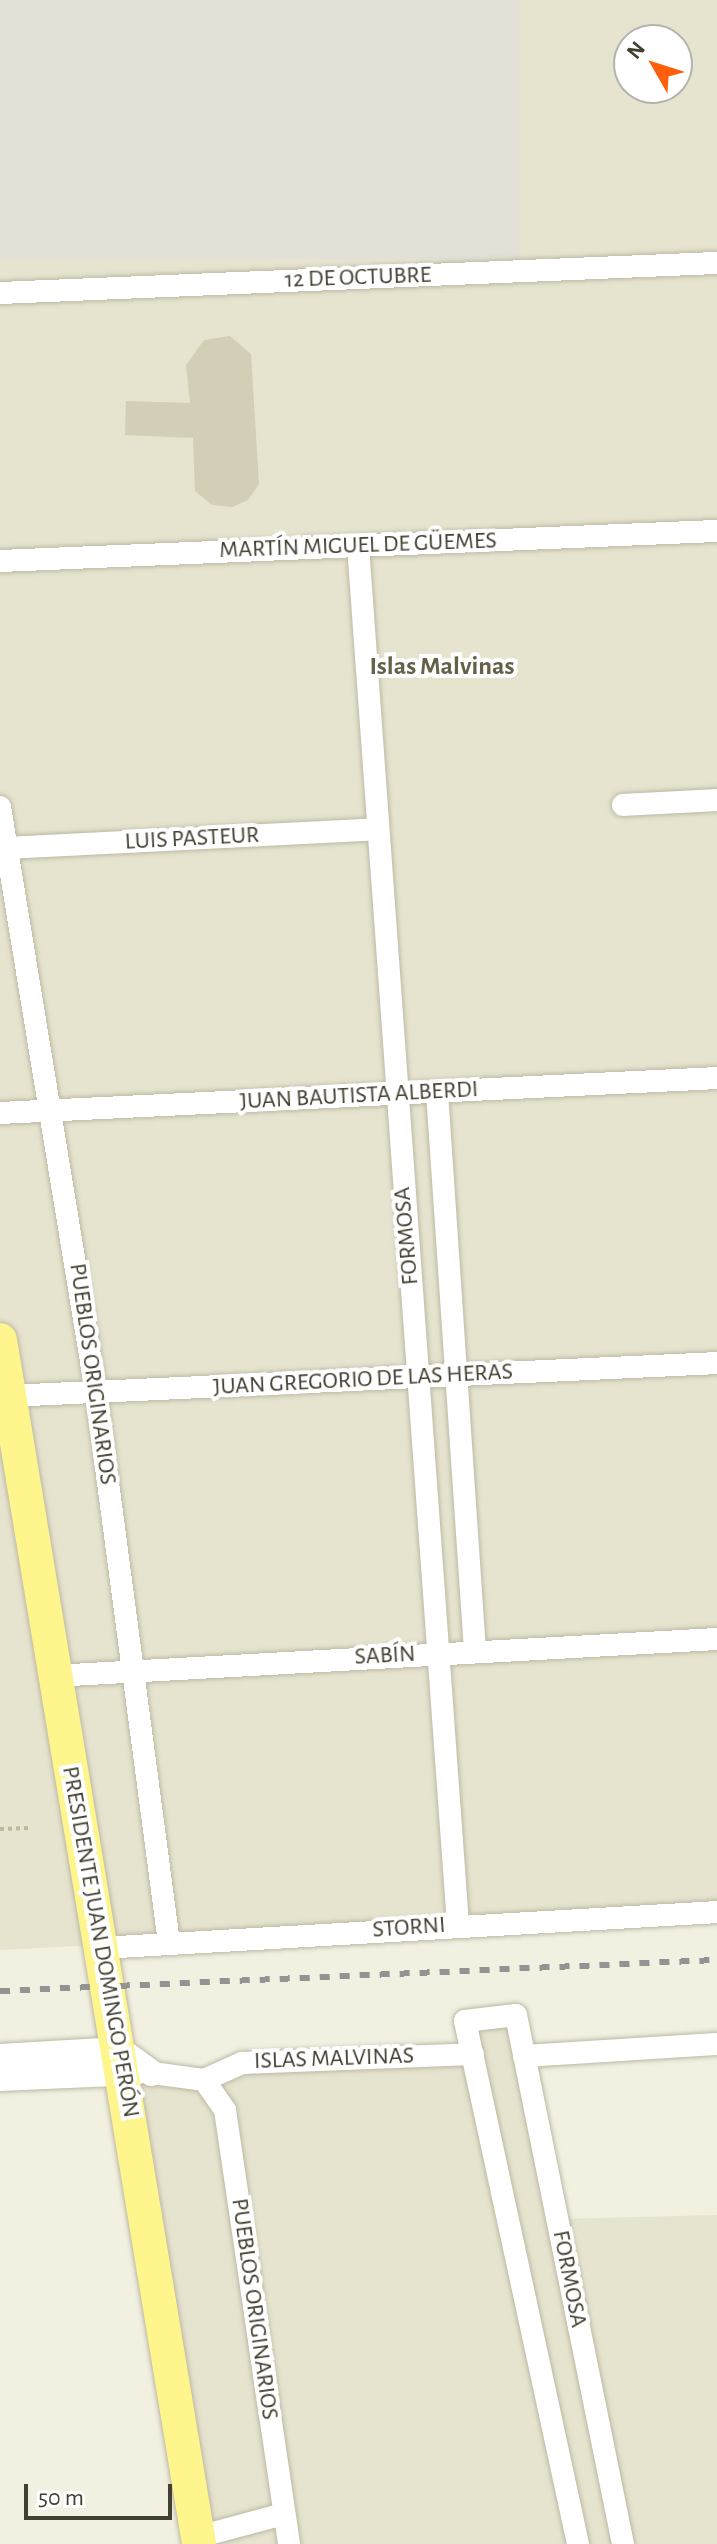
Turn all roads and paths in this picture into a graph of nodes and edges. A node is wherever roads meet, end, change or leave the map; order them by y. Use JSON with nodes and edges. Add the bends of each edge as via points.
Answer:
{"nodes":[{"id":1,"x":717,"y":263,"type":"edge"},
{"id":2,"x":0,"y":293,"type":"edge"},
{"id":3,"x":717,"y":531,"type":"edge"},
{"id":4,"x":358,"y":546,"type":"junction"},
{"id":5,"x":0,"y":561,"type":"edge"},
{"id":6,"x":717,"y":800,"type":"edge"},
{"id":7,"x":623,"y":805,"type":"dead end"},
{"id":8,"x":0,"y":807,"type":"edge"},
{"id":9,"x":377,"y":829,"type":"junction"},
{"id":10,"x":7,"y":848,"type":"junction"},
{"id":11,"x":717,"y":1078,"type":"edge"},
{"id":12,"x":437,"y":1092,"type":"junction"},
{"id":13,"x":395,"y":1095,"type":"junction"},
{"id":14,"x":53,"y":1111,"type":"junction"},
{"id":15,"x":0,"y":1113,"type":"edge"},
{"id":16,"x":0,"y":1340,"type":"edge"},
{"id":17,"x":717,"y":1363,"type":"edge"},
{"id":18,"x":458,"y":1377,"type":"junction"},
{"id":19,"x":420,"y":1379,"type":"junction"},
{"id":20,"x":96,"y":1392,"type":"junction"},
{"id":21,"x":8,"y":1396,"type":"junction"},
{"id":22,"x":9,"y":1463,"type":"edge"},
{"id":23,"x":717,"y":1639,"type":"edge"},
{"id":24,"x":475,"y":1651,"type":"junction"},
{"id":25,"x":441,"y":1653,"type":"junction"},
{"id":26,"x":131,"y":1671,"type":"junction"},
{"id":27,"x":53,"y":1676,"type":"junction"},
{"id":28,"x":28,"y":1828,"type":"dead end"},
{"id":29,"x":0,"y":1829,"type":"edge"},
{"id":30,"x":717,"y":1912,"type":"edge"},
{"id":31,"x":458,"y":1925,"type":"junction"},
{"id":32,"x":169,"y":1943,"type":"junction"},
{"id":33,"x":101,"y":1948,"type":"junction"},
{"id":34,"x":717,"y":2044,"type":"edge"},
{"id":35,"x":473,"y":2054,"type":"junction"},
{"id":36,"x":524,"y":2056,"type":"junction"},
{"id":37,"x":0,"y":2057,"type":"edge"},
{"id":38,"x":131,"y":2065,"type":"junction"},
{"id":39,"x":0,"y":2078,"type":"edge"},
{"id":40,"x":204,"y":2080,"type":"junction"},
{"id":41,"x":283,"y":2514,"type":"junction"},
{"id":42,"x":198,"y":2540,"type":"edge"},
{"id":43,"x":289,"y":2544,"type":"edge"},
{"id":44,"x":578,"y":2544,"type":"edge"},
{"id":45,"x":623,"y":2544,"type":"edge"}],
"edges":[{"from":1,"to":2,"type":"street","name":"12 DE OCTUBRE"},
{"from":3,"to":4,"type":"street","name":"MARTÍN MIGUEL DE GÜEMES"},
{"from":4,"to":5,"type":"street","name":"MARTÍN MIGUEL DE GÜEMES"},
{"from":4,"to":9,"type":"street","name":"FORMOSA"},
{"from":6,"to":7,"type":"street"},
{"from":8,"to":10,"type":"street","name":"PUEBLOS ORIGINARIOS"},
{"from":9,"to":10,"type":"street","name":"LUIS PASTEUR"},
{"from":9,"to":13,"type":"street","name":"FORMOSA"},
{"from":10,"to":14,"type":"street","name":"PUEBLOS ORIGINARIOS"},
{"from":11,"to":12,"type":"street","name":"JUAN BAUTISTA ALBERDI"},
{"from":12,"to":13,"type":"street","name":"JUAN BAUTISTA ALBERDI"},
{"from":12,"to":18,"type":"street","name":"FORMOSA"},
{"from":13,"to":14,"type":"street","name":"JUAN BAUTISTA ALBERDI"},
{"from":13,"to":19,"type":"street","name":"FORMOSA"},
{"from":14,"to":15,"type":"street","name":"JUAN BAUTISTA ALBERDI"},
{"from":14,"to":20,"type":"street","name":"PUEBLOS ORIGINARIOS"},
{"from":16,"to":21,"type":"main road","name":"PRESIDENTE JUAN DOMINGO PERÓN"},
{"from":17,"to":18,"type":"street","name":"JUAN GREGORIO DE LAS HERAS"},
{"from":18,"to":19,"type":"street","name":"JUAN GREGORIO DE LAS HERAS"},
{"from":18,"to":24,"type":"street","name":"FORMOSA"},
{"from":19,"to":20,"type":"street","name":"JUAN GREGORIO DE LAS HERAS"},
{"from":19,"to":25,"type":"street","name":"FORMOSA"},
{"from":20,"to":21,"type":"street","name":"JUAN GREGORIO DE LAS HERAS"},
{"from":20,"to":26,"type":"street","name":"PUEBLOS ORIGINARIOS"},
{"from":21,"to":22,"type":"main road","name":"PRESIDENTE JUAN DOMINGO PERÓN"},
{"from":22,"to":27,"type":"main road","name":"PRESIDENTE JUAN DOMINGO PERÓN"},
{"from":23,"to":24,"type":"street","name":"SABÍN"},
{"from":24,"to":25,"type":"street","name":"SABÍN"},
{"from":25,"to":26,"type":"street","name":"SABÍN"},
{"from":25,"to":31,"type":"street","name":"FORMOSA"},
{"from":26,"to":27,"type":"street","name":"SABÍN"},
{"from":26,"to":32,"type":"street","name":"PUEBLOS ORIGINARIOS"},
{"from":27,"to":33,"type":"main road","name":"PRESIDENTE JUAN DOMINGO PERÓN"},
{"from":28,"to":29,"type":"path"},
{"from":30,"to":31,"type":"street","name":"STORNI"},
{"from":31,"to":32,"type":"street","name":"STORNI"},
{"from":32,"to":33,"type":"street","name":"STORNI"},
{"from":33,"to":38,"type":"main road","name":"PRESIDENTE JUAN DOMINGO PERÓN"},
{"from":34,"to":36,"type":"street"},
{"from":35,"to":36,"type":"street","name":"FORMOSA","via":[[465,2021],[516,2015]]},
{"from":35,"to":40,"type":"street","name":"ISLAS MALVINAS","via":[[242,2063]]},
{"from":35,"to":44,"type":"street","name":"FORMOSA"},
{"from":36,"to":45,"type":"street","name":"FORMOSA"},
{"from":37,"to":38,"type":"street"},
{"from":38,"to":39,"type":"street"},
{"from":38,"to":40,"type":"street"},
{"from":38,"to":42,"type":"main road","name":"PRESIDENTE JUAN DOMINGO PERÓN"},
{"from":40,"to":41,"type":"street","name":"PUEBLOS ORIGINARIOS","via":[[225,2110]]},
{"from":41,"to":42,"type":"street"},
{"from":41,"to":43,"type":"street","name":"PUEBLOS ORIGINARIOS"}]}
